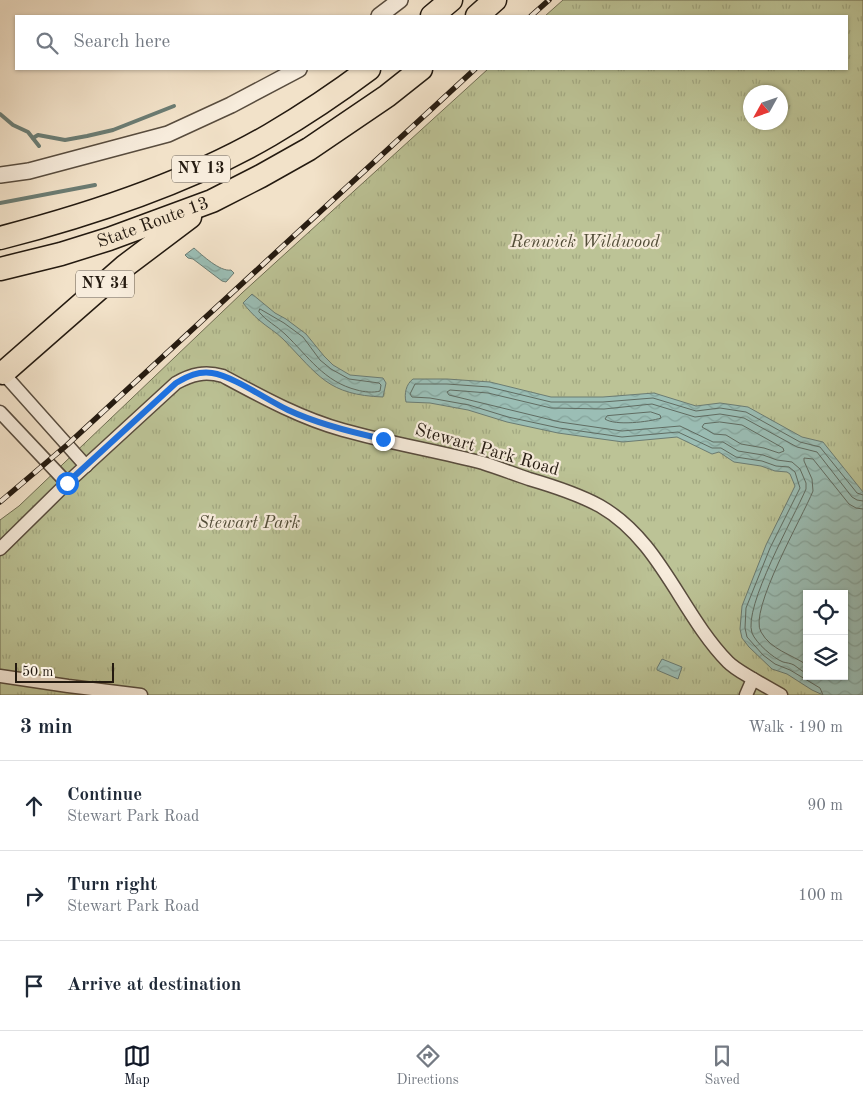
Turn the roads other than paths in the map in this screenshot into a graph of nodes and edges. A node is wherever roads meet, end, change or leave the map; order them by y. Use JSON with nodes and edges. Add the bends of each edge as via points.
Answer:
{"nodes":[{"id":1,"x":400,"y":0,"type":"edge"},
{"id":2,"x":451,"y":0,"type":"edge"},
{"id":3,"x":495,"y":0,"type":"edge"},
{"id":4,"x":380,"y":15,"type":"edge"},
{"id":5,"x":433,"y":15,"type":"edge"},
{"id":6,"x":478,"y":15,"type":"edge"},
{"id":7,"x":297,"y":70,"type":"edge"},
{"id":8,"x":368,"y":70,"type":"edge"},
{"id":9,"x":420,"y":70,"type":"edge"},
{"id":10,"x":0,"y":175,"type":"edge"},
{"id":11,"x":212,"y":201,"type":"junction"},
{"id":12,"x":6,"y":235,"type":"edge"},
{"id":13,"x":0,"y":270,"type":"edge"},
{"id":14,"x":3,"y":373,"type":"joint"},
{"id":15,"x":0,"y":412,"type":"edge"},
{"id":16,"x":86,"y":466,"type":"junction"},
{"id":17,"x":67,"y":483,"type":"junction"},
{"id":18,"x":0,"y":549,"type":"edge"},
{"id":19,"x":0,"y":676,"type":"edge"},
{"id":20,"x":753,"y":680,"type":"junction"},
{"id":21,"x":140,"y":695,"type":"edge"},
{"id":22,"x":746,"y":695,"type":"edge"},
{"id":23,"x":781,"y":695,"type":"edge"}],
"edges":[{"from":1,"to":4,"type":"street"},
{"from":2,"to":5,"type":"highway"},
{"from":3,"to":6,"type":"highway"},
{"from":7,"to":10,"type":"street","via":[[168,134],[30,171]]},
{"from":8,"to":12,"type":"highway","name":"State Route 13","number":"NY 13","via":[[294,120],[219,161],[125,200]]},
{"from":9,"to":11,"type":"highway","name":"State Route 13","number":"NY 13","via":[[317,144]]},
{"from":11,"to":13,"type":"highway","name":"State Route 13","number":"NY 13","via":[[110,239]]},
{"from":11,"to":14,"type":"highway","number":"NY 34","via":[[125,266]]},
{"from":14,"to":16,"type":"street"},
{"from":15,"to":17,"type":"street"},
{"from":16,"to":17,"type":"street","name":"Stewart Park Road"},
{"from":16,"to":20,"type":"street","name":"Stewart Park Road","via":[[176,383],[203,372],[223,376],[316,422],[484,464],[553,486],[599,506],[640,539],[711,643],[730,664]]},
{"from":17,"to":18,"type":"street","name":"Stewart Park Road"},
{"from":19,"to":21,"type":"street"},
{"from":20,"to":22,"type":"street"},
{"from":20,"to":23,"type":"street","name":"Stewart Park Road"}]}
